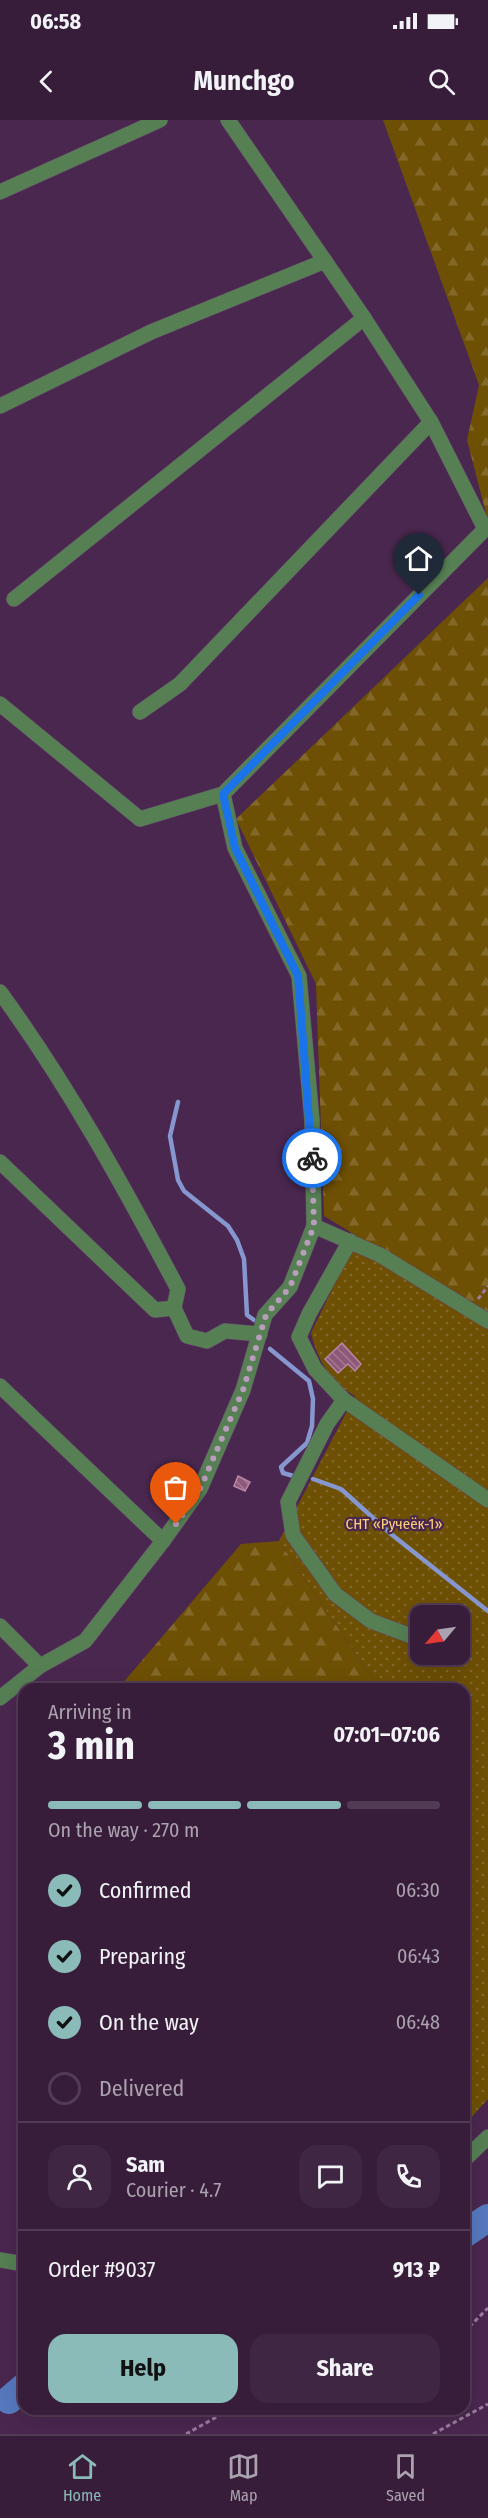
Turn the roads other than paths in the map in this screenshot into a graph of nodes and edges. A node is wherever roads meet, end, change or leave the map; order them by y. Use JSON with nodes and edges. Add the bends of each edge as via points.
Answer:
{"nodes":[{"id":1,"x":160,"y":120,"type":"edge"},
{"id":2,"x":228,"y":120,"type":"edge"},
{"id":3,"x":0,"y":192,"type":"edge"},
{"id":4,"x":325,"y":261,"type":"junction"},
{"id":5,"x":364,"y":318,"type":"junction"},
{"id":6,"x":0,"y":406,"type":"edge"},
{"id":7,"x":431,"y":422,"type":"junction"},
{"id":8,"x":14,"y":599,"type":"dead end"},
{"id":9,"x":0,"y":704,"type":"edge"},
{"id":10,"x":140,"y":712,"type":"dead end"},
{"id":11,"x":223,"y":794,"type":"junction"},
{"id":12,"x":0,"y":992,"type":"edge"},
{"id":13,"x":0,"y":1162,"type":"edge"},
{"id":14,"x":314,"y":1226,"type":"junction"},
{"id":15,"x":350,"y":1241,"type":"junction"},
{"id":16,"x":174,"y":1308,"type":"junction"},
{"id":17,"x":488,"y":1321,"type":"edge"},
{"id":18,"x":260,"y":1334,"type":"junction"},
{"id":19,"x":0,"y":1386,"type":"edge"},
{"id":20,"x":344,"y":1400,"type":"junction"},
{"id":21,"x":488,"y":1500,"type":"edge"},
{"id":22,"x":163,"y":1541,"type":"junction"},
{"id":23,"x":0,"y":1626,"type":"edge"},
{"id":24,"x":410,"y":1636,"type":"edge"},
{"id":25,"x":40,"y":1666,"type":"junction"},
{"id":26,"x":19,"y":1683,"type":"edge"},
{"id":27,"x":18,"y":1684,"type":"edge"},
{"id":28,"x":0,"y":1698,"type":"edge"},
{"id":29,"x":488,"y":2137,"type":"edge"},
{"id":30,"x":470,"y":2154,"type":"edge"},
{"id":31,"x":0,"y":2260,"type":"edge"},
{"id":32,"x":18,"y":2263,"type":"edge"}],
"edges":[{"from":1,"to":3,"type":"street"},
{"from":2,"to":4,"type":"street"},
{"from":4,"to":5,"type":"street"},
{"from":4,"to":6,"type":"street","via":[[151,332]]},
{"from":5,"to":7,"type":"street"},
{"from":5,"to":8,"type":"street"},
{"from":7,"to":10,"type":"street","via":[[180,684]]},
{"from":7,"to":11,"type":"street","via":[[485,529]]},
{"from":9,"to":11,"type":"street","via":[[140,819]]},
{"from":11,"to":14,"type":"street","via":[[235,848],[298,976],[312,1120]]},
{"from":12,"to":16,"type":"street","via":[[119,1177],[178,1289]]},
{"from":13,"to":16,"type":"street","via":[[155,1310]]},
{"from":14,"to":15,"type":"street"},
{"from":14,"to":18,"type":"street","via":[[290,1287],[266,1315]]},
{"from":15,"to":17,"type":"street"},
{"from":15,"to":20,"type":"street","via":[[299,1337],[315,1369]]},
{"from":16,"to":18,"type":"street","via":[[187,1336],[207,1341],[225,1331]]},
{"from":18,"to":22,"type":"street","via":[[243,1390],[200,1489]]},
{"from":19,"to":22,"type":"street"},
{"from":20,"to":21,"type":"street"},
{"from":20,"to":24,"type":"street","via":[[327,1424],[288,1502],[293,1535],[335,1594],[371,1621]]},
{"from":22,"to":25,"type":"street","via":[[85,1641]]},
{"from":23,"to":25,"type":"street"},
{"from":25,"to":26,"type":"street"},
{"from":27,"to":28,"type":"street"},
{"from":29,"to":30,"type":"street"},
{"from":31,"to":32,"type":"street"}]}
